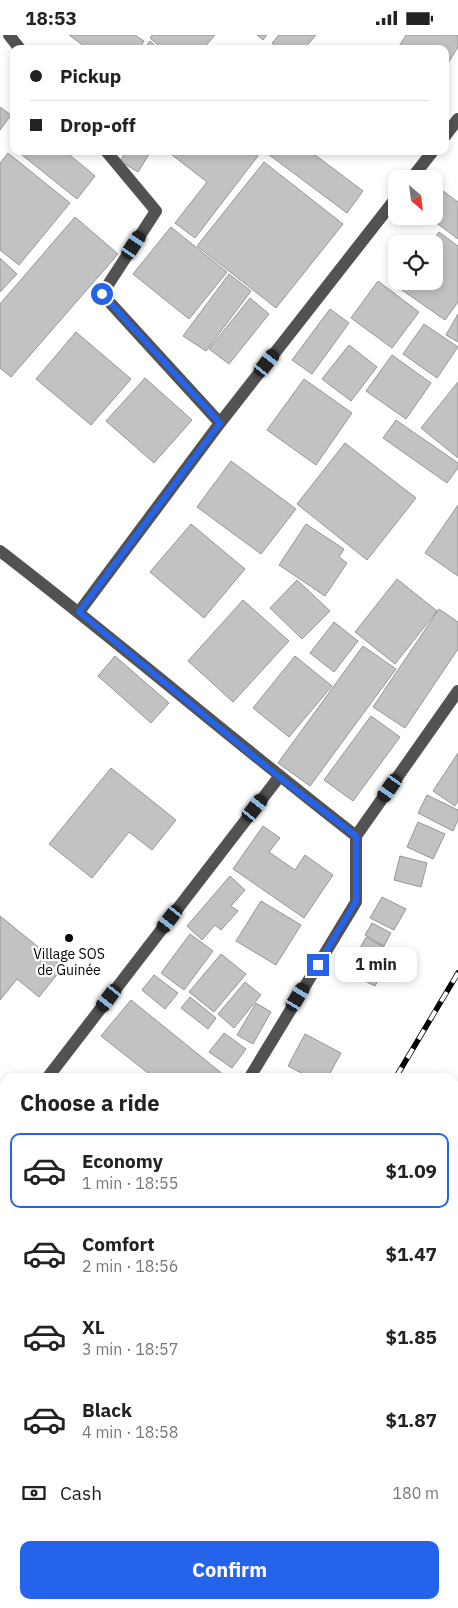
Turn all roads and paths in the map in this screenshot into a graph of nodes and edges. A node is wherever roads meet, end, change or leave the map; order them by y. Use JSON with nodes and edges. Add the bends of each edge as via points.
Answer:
{"nodes":[{"id":1,"x":9,"y":35,"type":"edge"},
{"id":2,"x":17,"y":45,"type":"edge"},
{"id":3,"x":458,"y":119,"type":"edge"},
{"id":4,"x":449,"y":131,"type":"edge"},
{"id":5,"x":109,"y":155,"type":"edge"},
{"id":6,"x":430,"y":155,"type":"edge"},
{"id":7,"x":418,"y":170,"type":"edge"},
{"id":8,"x":388,"y":208,"type":"edge"},
{"id":9,"x":220,"y":423,"type":"junction"},
{"id":10,"x":0,"y":551,"type":"edge"},
{"id":11,"x":79,"y":612,"type":"junction"},
{"id":12,"x":458,"y":691,"type":"edge"},
{"id":13,"x":279,"y":777,"type":"junction"},
{"id":14,"x":356,"y":836,"type":"junction"},
{"id":15,"x":51,"y":1073,"type":"edge"},
{"id":16,"x":252,"y":1073,"type":"edge"}],
"edges":[{"from":1,"to":2,"type":"street"},
{"from":3,"to":4,"type":"street"},
{"from":5,"to":9,"type":"street","via":[[156,211],[102,294]]},
{"from":6,"to":7,"type":"street"},
{"from":8,"to":9,"type":"street"},
{"from":9,"to":11,"type":"street"},
{"from":10,"to":11,"type":"street"},
{"from":11,"to":13,"type":"street"},
{"from":12,"to":14,"type":"street"},
{"from":13,"to":14,"type":"street"},
{"from":13,"to":15,"type":"street"},
{"from":14,"to":16,"type":"street","via":[[356,901]]}]}
